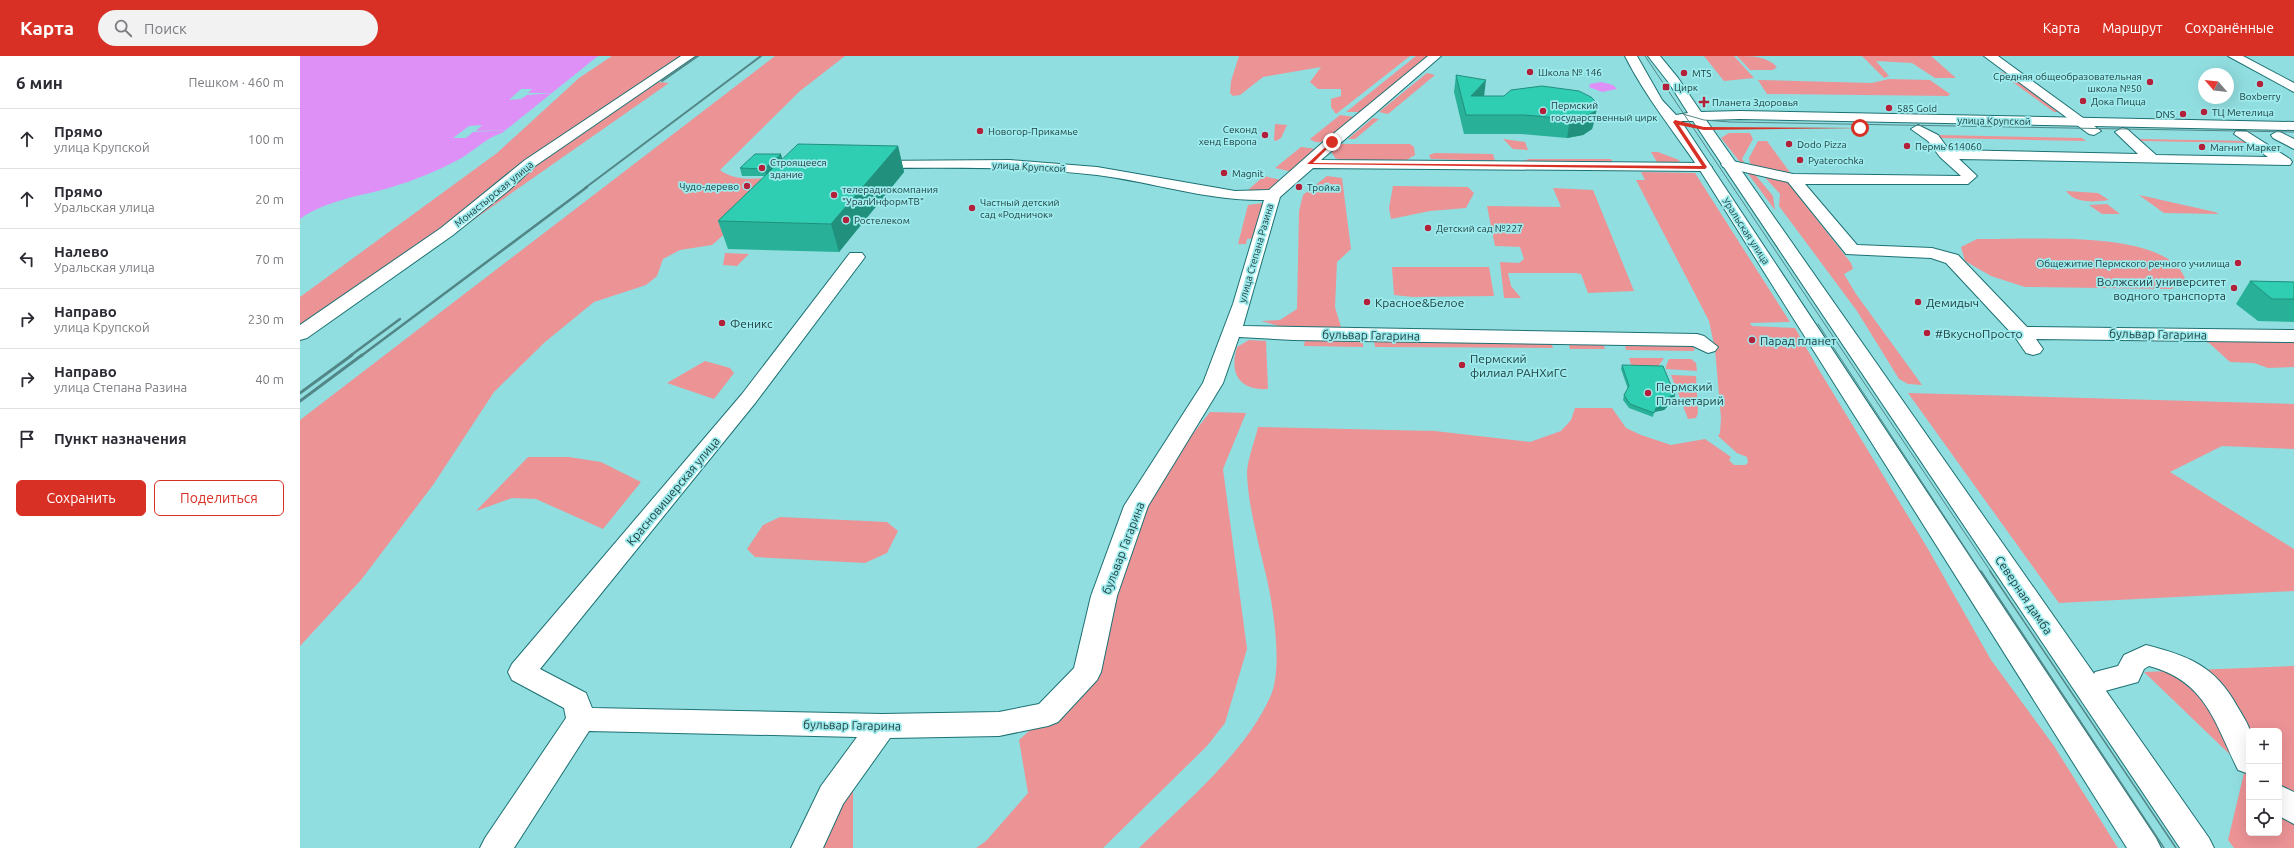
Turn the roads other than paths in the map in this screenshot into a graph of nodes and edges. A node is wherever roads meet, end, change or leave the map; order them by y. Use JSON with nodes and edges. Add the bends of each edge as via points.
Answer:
{"nodes":[{"id":1,"x":689,"y":56,"type":"edge"},
{"id":2,"x":1435,"y":56,"type":"edge"},
{"id":3,"x":1631,"y":56,"type":"edge"},
{"id":4,"x":1654,"y":56,"type":"edge"},
{"id":5,"x":1990,"y":56,"type":"edge"},
{"id":6,"x":2234,"y":56,"type":"edge"},
{"id":7,"x":2294,"y":88,"type":"edge"},
{"id":8,"x":1695,"y":115,"type":"junction"},
{"id":9,"x":1675,"y":122,"type":"junction"},
{"id":10,"x":2082,"y":122,"type":"junction"},
{"id":11,"x":2294,"y":126,"type":"edge"},
{"id":12,"x":1704,"y":128,"type":"junction"},
{"id":13,"x":1918,"y":129,"type":"junction"},
{"id":14,"x":2094,"y":131,"type":"junction"},
{"id":15,"x":2122,"y":132,"type":"junction"},
{"id":16,"x":2241,"y":134,"type":"junction"},
{"id":17,"x":2278,"y":135,"type":"junction"},
{"id":18,"x":2294,"y":135,"type":"edge"},
{"id":19,"x":2294,"y":145,"type":"edge"},
{"id":20,"x":1945,"y":154,"type":"junction"},
{"id":21,"x":2152,"y":159,"type":"junction"},
{"id":22,"x":2290,"y":162,"type":"edge"},
{"id":23,"x":855,"y":163,"type":"edge"},
{"id":24,"x":1309,"y":164,"type":"junction"},
{"id":25,"x":1728,"y":164,"type":"junction"},
{"id":26,"x":1705,"y":167,"type":"junction"},
{"id":27,"x":1793,"y":179,"type":"junction"},
{"id":28,"x":1273,"y":195,"type":"junction"},
{"id":29,"x":856,"y":257,"type":"dead end"},
{"id":30,"x":1232,"y":331,"type":"junction"},
{"id":31,"x":2022,"y":333,"type":"junction"},
{"id":32,"x":300,"y":334,"type":"edge"},
{"id":33,"x":2294,"y":336,"type":"edge"},
{"id":34,"x":1852,"y":341,"type":"joint"},
{"id":35,"x":1708,"y":346,"type":"dead end"},
{"id":36,"x":2033,"y":349,"type":"dead end"},
{"id":37,"x":2105,"y":680,"type":"dead end"},
{"id":38,"x":578,"y":710,"type":"junction"},
{"id":39,"x":882,"y":726,"type":"junction"},
{"id":40,"x":2246,"y":755,"type":"edge"},
{"id":41,"x":2282,"y":800,"type":"edge"},
{"id":42,"x":2294,"y":810,"type":"edge"},
{"id":43,"x":496,"y":848,"type":"edge"},
{"id":44,"x":807,"y":848,"type":"edge"},
{"id":45,"x":2146,"y":848,"type":"edge"},
{"id":46,"x":2198,"y":848,"type":"edge"}],
"edges":[{"from":1,"to":32,"type":"street","name":"Монастырская улица","via":[[530,163],[507,185],[450,230]]},
{"from":2,"to":24,"type":"street","name":"улица Степана Разина"},
{"from":3,"to":9,"type":"street","name":"Уральская улица","via":[[1657,102]]},
{"from":4,"to":8,"type":"street","name":"Уральская улица","via":[[1678,86]]},
{"from":5,"to":10,"type":"street"},
{"from":6,"to":7,"type":"street"},
{"from":8,"to":9,"type":"street","via":[[1683,117]]},
{"from":8,"to":10,"type":"street","name":"улица Крупской"},
{"from":8,"to":12,"type":"street","name":"Уральская улица"},
{"from":9,"to":12,"type":"street"},
{"from":9,"to":26,"type":"street","name":"Уральская улица"},
{"from":10,"to":11,"type":"street","name":"улица Крупской"},
{"from":10,"to":14,"type":"street"},
{"from":12,"to":13,"type":"street","name":"улица Крупской"},
{"from":12,"to":25,"type":"street","name":"Уральская улица"},
{"from":13,"to":14,"type":"street","name":"улица Крупской"},
{"from":13,"to":20,"type":"street","via":[[1933,138]]},
{"from":14,"to":15,"type":"street","name":"улица Крупской"},
{"from":15,"to":16,"type":"street","name":"улица Крупской"},
{"from":15,"to":21,"type":"street"},
{"from":16,"to":17,"type":"street","name":"улица Крупской"},
{"from":16,"to":22,"type":"street"},
{"from":17,"to":18,"type":"street","name":"улица Крупской"},
{"from":17,"to":19,"type":"street"},
{"from":20,"to":21,"type":"street"},
{"from":20,"to":27,"type":"street","via":[[1970,176],[1963,181]]},
{"from":21,"to":22,"type":"street"},
{"from":23,"to":28,"type":"street","name":"улица Крупской","via":[[1010,164],[1097,171],[1235,196]]},
{"from":24,"to":26,"type":"street"},
{"from":24,"to":28,"type":"street","name":"улица Степана Разина"},
{"from":25,"to":27,"type":"street"},
{"from":25,"to":34,"type":"street","name":"Уральская улица"},
{"from":26,"to":45,"type":"street","name":"Уральская улица"},
{"from":27,"to":31,"type":"street","via":[[1852,250],[1932,253],[1952,259]]},
{"from":28,"to":30,"type":"street","name":"улица Степана Разина"},
{"from":29,"to":38,"type":"street","name":"Красновишерская улица","via":[[749,398],[522,672]]},
{"from":30,"to":35,"type":"street","name":"бульвар Гагарина","via":[[1697,340]]},
{"from":30,"to":39,"type":"street","name":"бульвар Гагарина","via":[[1213,383],[1136,506],[1104,596],[1087,672],[1048,714],[999,724]]},
{"from":31,"to":33,"type":"street","name":"бульвар Гагарина"},
{"from":31,"to":36,"type":"street"},
{"from":34,"to":46,"type":"street","name":"Северная дамба"},
{"from":37,"to":40,"type":"street","via":[[2128,674],[2134,662],[2146,655],[2173,662],[2201,679],[2222,705]]},
{"from":38,"to":39,"type":"street","name":"бульвар Гагарина"},
{"from":38,"to":43,"type":"street"},
{"from":39,"to":44,"type":"street","via":[[832,795]]},
{"from":41,"to":42,"type":"street"}]}
